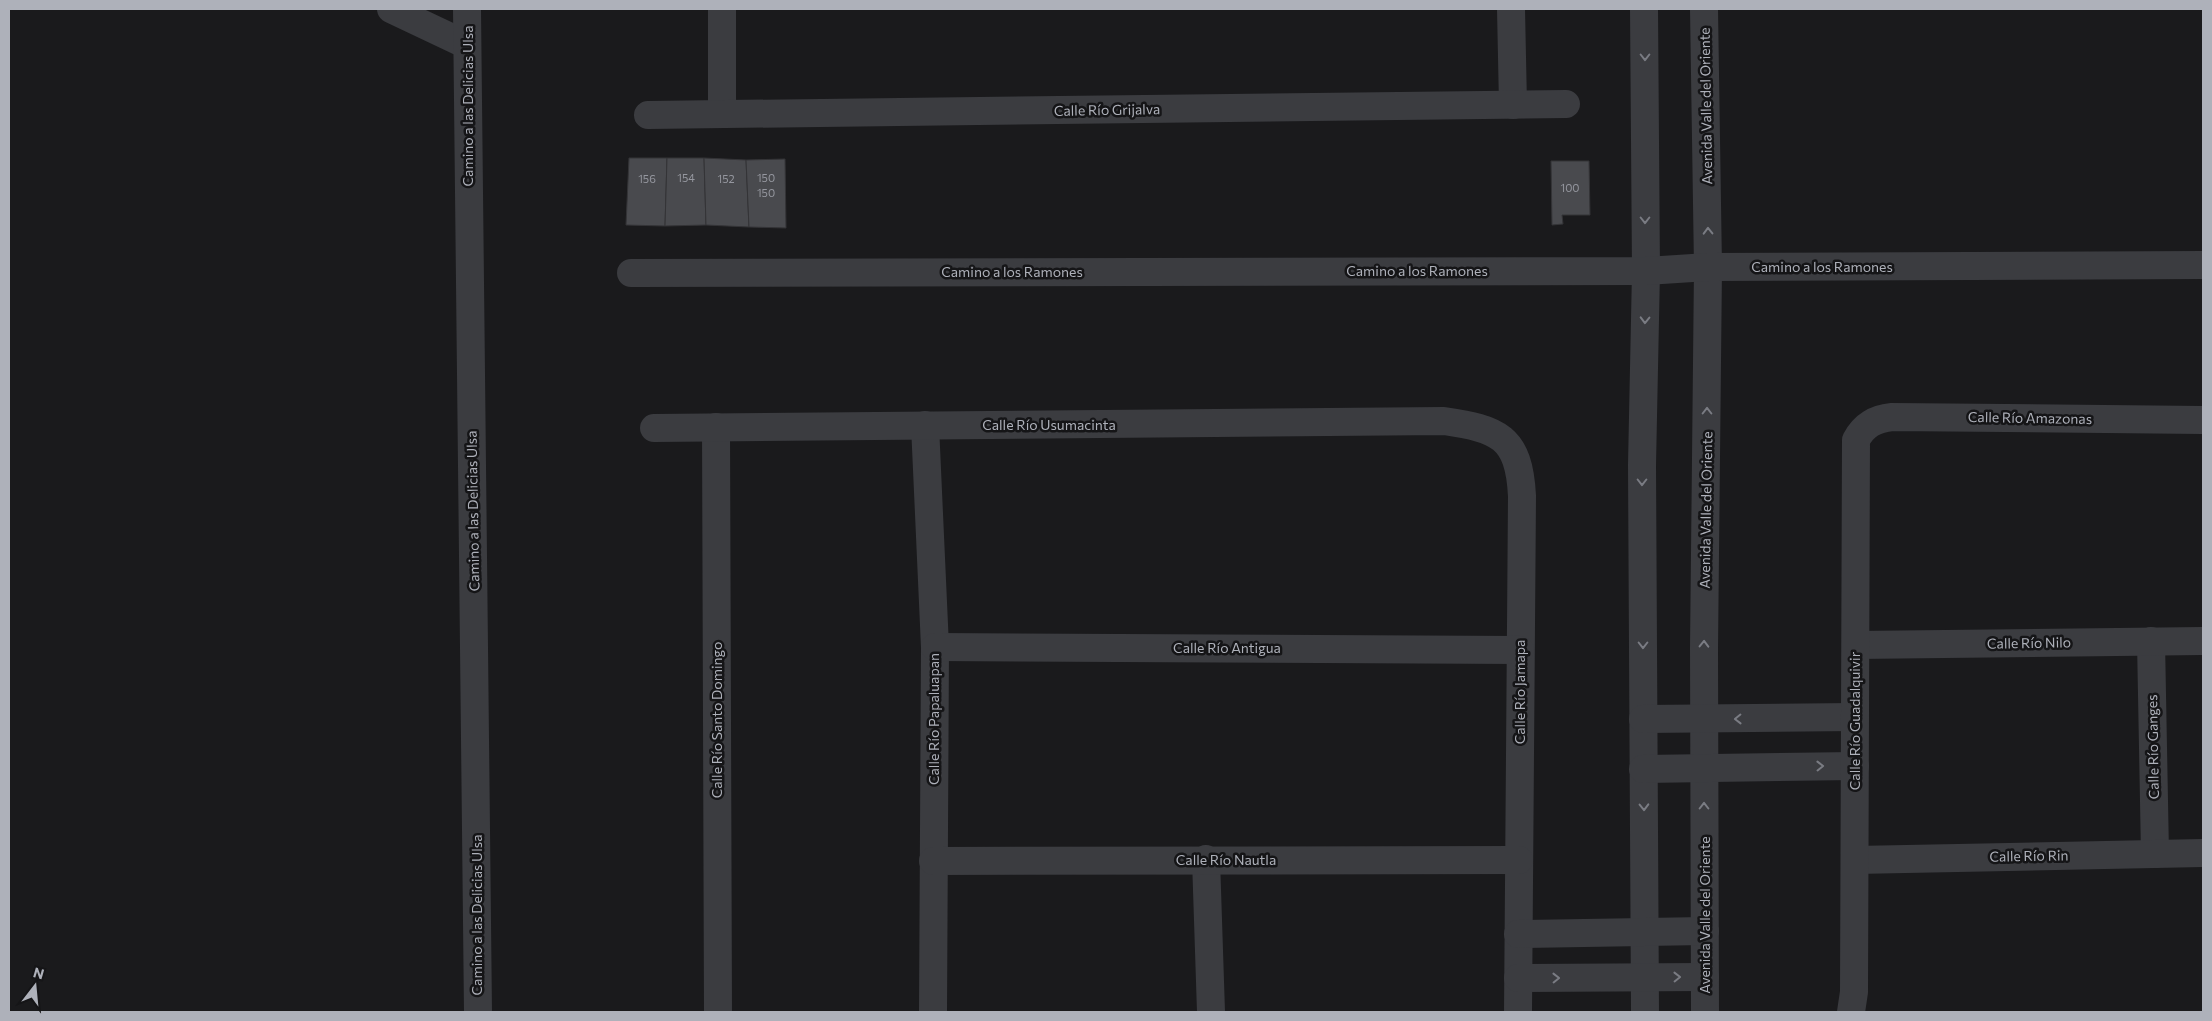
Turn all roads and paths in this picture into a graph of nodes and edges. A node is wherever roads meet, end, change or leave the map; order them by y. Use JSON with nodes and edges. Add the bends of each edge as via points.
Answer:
{"nodes":[{"id":1,"x":391,"y":9,"type":"edge"},
{"id":2,"x":468,"y":9,"type":"edge"},
{"id":3,"x":722,"y":9,"type":"edge"},
{"id":4,"x":1511,"y":9,"type":"edge"},
{"id":5,"x":1644,"y":9,"type":"edge"},
{"id":6,"x":1704,"y":9,"type":"edge"},
{"id":7,"x":468,"y":45,"type":"junction"},
{"id":8,"x":1566,"y":104,"type":"dead end"},
{"id":9,"x":1513,"y":105,"type":"junction"},
{"id":10,"x":722,"y":114,"type":"junction"},
{"id":11,"x":648,"y":115,"type":"dead end"},
{"id":12,"x":2203,"y":265,"type":"edge"},
{"id":13,"x":1708,"y":267,"type":"junction"},
{"id":14,"x":1646,"y":271,"type":"junction"},
{"id":15,"x":630,"y":273,"type":"dead end"},
{"id":16,"x":2203,"y":420,"type":"edge"},
{"id":17,"x":1444,"y":421,"type":"joint"},
{"id":18,"x":925,"y":425,"type":"junction"},
{"id":19,"x":716,"y":427,"type":"junction"},
{"id":20,"x":654,"y":428,"type":"dead end"},
{"id":21,"x":1861,"y":431,"type":"joint"},
{"id":22,"x":2203,"y":641,"type":"edge"},
{"id":23,"x":2150,"y":642,"type":"junction"},
{"id":24,"x":1856,"y":645,"type":"junction"},
{"id":25,"x":935,"y":647,"type":"junction"},
{"id":26,"x":1520,"y":650,"type":"junction"},
{"id":27,"x":1855,"y":717,"type":"junction"},
{"id":28,"x":1704,"y":719,"type":"junction"},
{"id":29,"x":1643,"y":720,"type":"junction"},
{"id":30,"x":1855,"y":766,"type":"junction"},
{"id":31,"x":1704,"y":768,"type":"junction"},
{"id":32,"x":1643,"y":769,"type":"junction"},
{"id":33,"x":2203,"y":853,"type":"edge"},
{"id":34,"x":2155,"y":854,"type":"junction"},
{"id":35,"x":1206,"y":859,"type":"junction"},
{"id":36,"x":1519,"y":860,"type":"junction"},
{"id":37,"x":1855,"y":860,"type":"junction"},
{"id":38,"x":933,"y":861,"type":"junction"},
{"id":39,"x":1644,"y":932,"type":"junction"},
{"id":40,"x":1705,"y":932,"type":"junction"},
{"id":41,"x":1518,"y":934,"type":"junction"},
{"id":42,"x":1705,"y":977,"type":"junction"},
{"id":43,"x":1518,"y":978,"type":"junction"},
{"id":44,"x":1645,"y":978,"type":"junction"},
{"id":45,"x":478,"y":1012,"type":"edge"},
{"id":46,"x":718,"y":1012,"type":"edge"},
{"id":47,"x":934,"y":1012,"type":"edge"},
{"id":48,"x":1211,"y":1012,"type":"edge"},
{"id":49,"x":1518,"y":1012,"type":"edge"},
{"id":50,"x":1645,"y":1012,"type":"edge"},
{"id":51,"x":1705,"y":1012,"type":"edge"},
{"id":52,"x":1851,"y":1012,"type":"edge"}],
"edges":[{"from":1,"to":7,"type":"street"},
{"from":2,"to":7,"type":"street","name":"Camino a las Delicias Ulsa"},
{"from":3,"to":10,"type":"street"},
{"from":4,"to":9,"type":"street"},
{"from":5,"to":14,"type":"street","one_way":true},
{"from":13,"to":6,"type":"street","name":"Avenida Valle del Oriente","one_way":true},
{"from":7,"to":45,"type":"street","name":"Camino a las Delicias Ulsa"},
{"from":8,"to":9,"type":"street","name":"Calle Río Grijalva"},
{"from":9,"to":10,"type":"street","name":"Calle Río Grijalva"},
{"from":10,"to":11,"type":"street","name":"Calle Río Grijalva"},
{"from":12,"to":13,"type":"street","name":"Camino a los Ramones"},
{"from":13,"to":14,"type":"street","name":"Camino a los Ramones"},
{"from":28,"to":13,"type":"street","name":"Avenida Valle del Oriente","one_way":true},
{"from":14,"to":15,"type":"street","name":"Camino a los Ramones"},
{"from":14,"to":29,"type":"street","one_way":true,"via":[[1642,465]]},
{"from":16,"to":21,"type":"street","name":"Calle Río Amazonas","via":[[1892,417],[1875,420]]},
{"from":17,"to":18,"type":"street","name":"Calle Río Usumacinta"},
{"from":17,"to":26,"type":"street","name":"Calle Río Jamapa","via":[[1474,426],[1497,435],[1512,448],[1520,468]]},
{"from":18,"to":19,"type":"street","name":"Calle Río Usumacinta"},
{"from":18,"to":25,"type":"street","name":"Calle Río Papaluapan"},
{"from":19,"to":20,"type":"street","name":"Calle Río Usumacinta"},
{"from":19,"to":46,"type":"street","name":"Calle Río Santo Domingo"},
{"from":21,"to":24,"type":"street","name":"Calle Río Guadalquivir","via":[[1856,440]]},
{"from":22,"to":23,"type":"street","name":"Calle Río Nilo"},
{"from":23,"to":24,"type":"street","name":"Calle Río Nilo"},
{"from":23,"to":34,"type":"street","name":"Calle Río Ganges"},
{"from":24,"to":27,"type":"street","name":"Calle Río Guadalquivir"},
{"from":25,"to":26,"type":"street","name":"Calle Río Antigua"},
{"from":25,"to":38,"type":"street","name":"Calle Río Papaluapan"},
{"from":26,"to":36,"type":"street","name":"Calle Río Jamapa"},
{"from":27,"to":28,"type":"street","one_way":true},
{"from":27,"to":30,"type":"street","name":"Calle Río Guadalquivir"},
{"from":28,"to":29,"type":"street"},
{"from":28,"to":31,"type":"street","name":"Avenida Valle del Oriente"},
{"from":29,"to":32,"type":"street"},
{"from":31,"to":30,"type":"street","one_way":true},
{"from":30,"to":37,"type":"street","name":"Calle Río Guadalquivir"},
{"from":31,"to":32,"type":"street"},
{"from":40,"to":31,"type":"street","name":"Avenida Valle del Oriente","one_way":true},
{"from":32,"to":39,"type":"street","one_way":true},
{"from":33,"to":34,"type":"street","name":"Calle Río Rin"},
{"from":34,"to":37,"type":"street","name":"Calle Río Rin"},
{"from":35,"to":36,"type":"street","name":"Calle Río Nautla"},
{"from":35,"to":38,"type":"street","name":"Calle Río Nautla"},
{"from":35,"to":48,"type":"street"},
{"from":36,"to":41,"type":"street","name":"Calle Río Jamapa"},
{"from":37,"to":52,"type":"street","name":"Calle Río Guadalquivir"},
{"from":38,"to":47,"type":"street","name":"Calle Río Papaluapan"},
{"from":39,"to":40,"type":"street"},
{"from":39,"to":41,"type":"street"},
{"from":39,"to":44,"type":"street"},
{"from":40,"to":42,"type":"street","name":"Avenida Valle del Oriente"},
{"from":41,"to":43,"type":"street","name":"Calle Río Jamapa"},
{"from":44,"to":42,"type":"street","one_way":true},
{"from":42,"to":51,"type":"street","name":"Avenida Valle del Oriente"},
{"from":43,"to":44,"type":"street","one_way":true},
{"from":43,"to":49,"type":"street","name":"Calle Río Jamapa"},
{"from":44,"to":50,"type":"street"}]}
